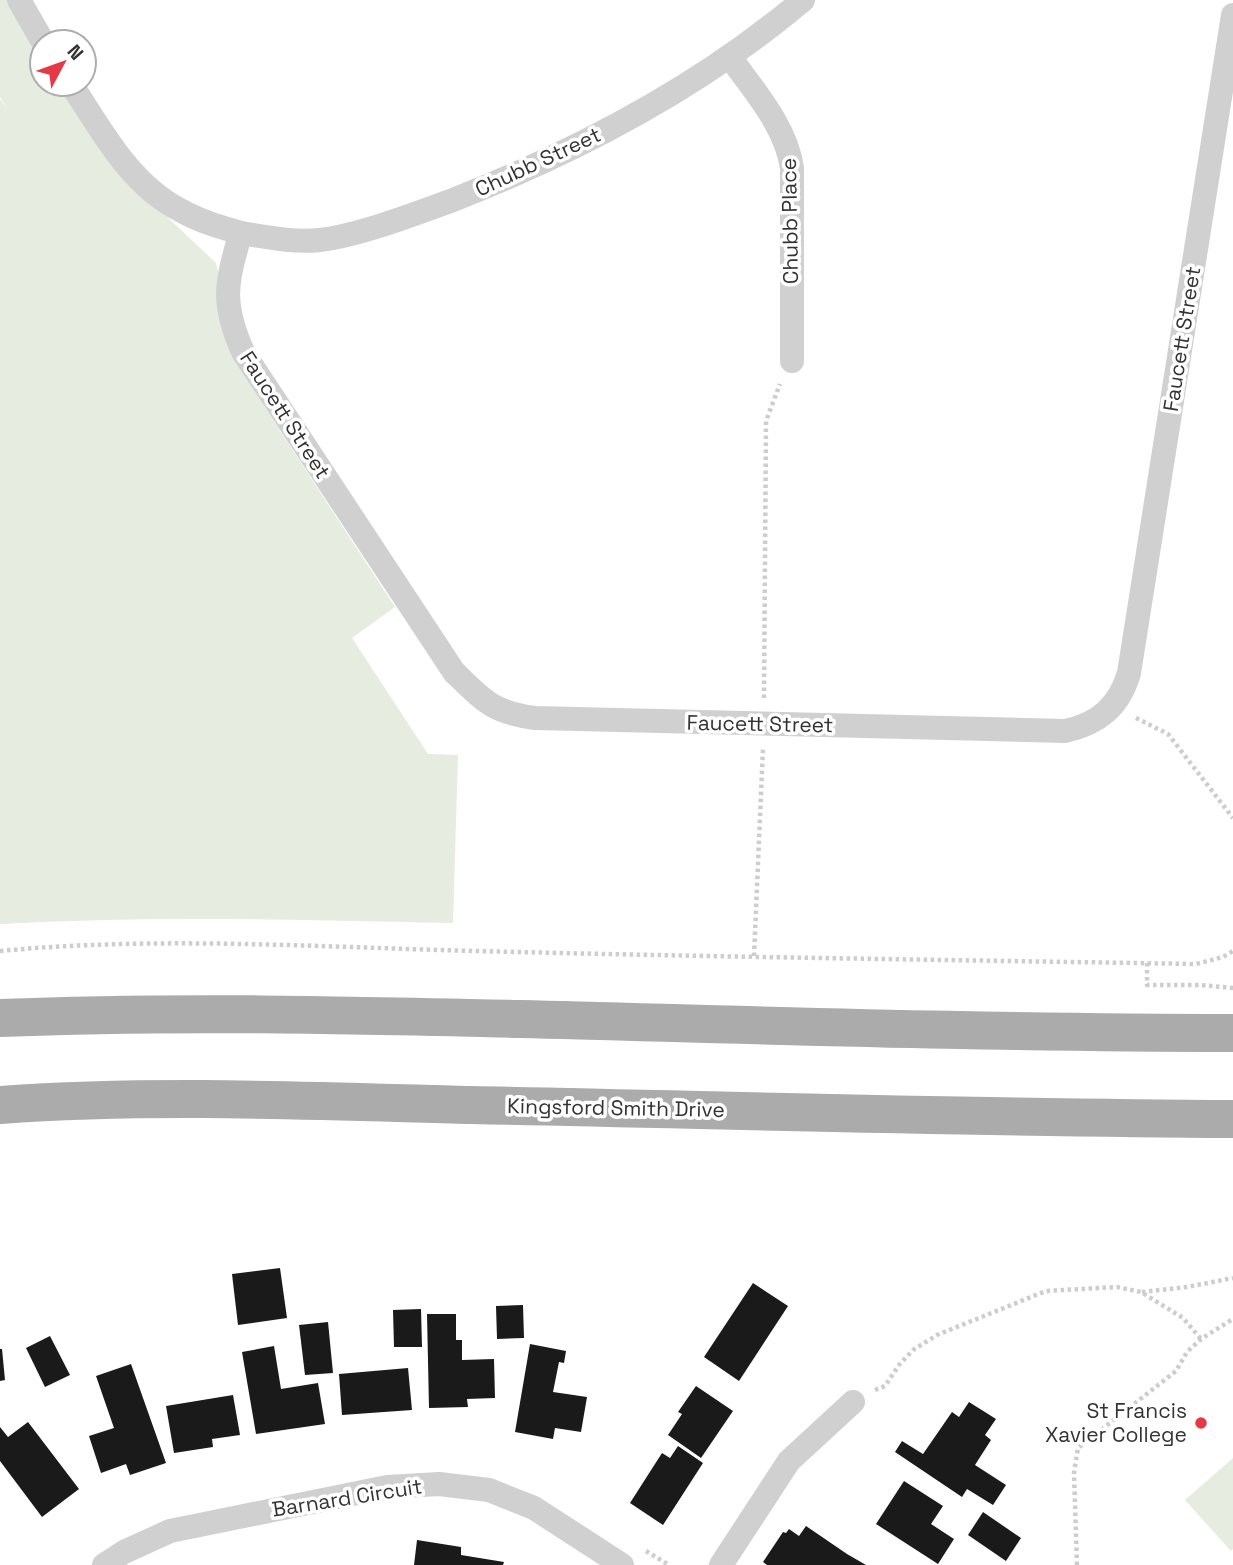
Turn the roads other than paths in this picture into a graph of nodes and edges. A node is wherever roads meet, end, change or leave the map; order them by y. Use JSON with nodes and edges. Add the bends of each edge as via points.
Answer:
{"nodes":[{"id":1,"x":19,"y":0,"type":"edge"},
{"id":2,"x":803,"y":0,"type":"edge"},
{"id":3,"x":1233,"y":15,"type":"edge"},
{"id":4,"x":33,"y":28,"type":"edge"},
{"id":5,"x":730,"y":57,"type":"junction"},
{"id":6,"x":80,"y":98,"type":"edge"},
{"id":7,"x":241,"y":233,"type":"junction"},
{"id":8,"x":792,"y":361,"type":"road end"},
{"id":9,"x":0,"y":1018,"type":"edge"},
{"id":10,"x":1233,"y":1033,"type":"edge"},
{"id":11,"x":0,"y":1105,"type":"edge"},
{"id":12,"x":1233,"y":1119,"type":"edge"},
{"id":13,"x":853,"y":1402,"type":"road end"},
{"id":14,"x":104,"y":1565,"type":"edge"},
{"id":15,"x":622,"y":1565,"type":"edge"},
{"id":16,"x":721,"y":1565,"type":"edge"}],
"edges":[{"from":1,"to":4,"type":"street"},
{"from":2,"to":5,"type":"street","name":"Chubb Street"},
{"from":3,"to":7,"type":"street","name":"Faucett Street","via":[[1129,673],[1113,707],[1084,727],[1065,731],[535,718],[510,715],[488,705],[454,672],[243,352],[231,326],[227,297]]},
{"from":5,"to":7,"type":"street","name":"Chubb Street","via":[[599,134],[520,173],[419,213],[320,240]]},
{"from":5,"to":8,"type":"street","name":"Chubb Place","via":[[789,148]]},
{"from":6,"to":7,"type":"street","via":[[124,164],[148,187],[177,209]]},
{"from":9,"to":10,"type":"main road","via":[[265,1013]]},
{"from":11,"to":12,"type":"main road","name":"Kingsford Smith Drive","via":[[245,1100]]},
{"from":13,"to":16,"type":"street","via":[[789,1461]]},
{"from":14,"to":15,"type":"street","name":"Barnard Circuit","via":[[170,1531],[387,1487],[439,1484],[489,1490],[534,1508]]}]}
